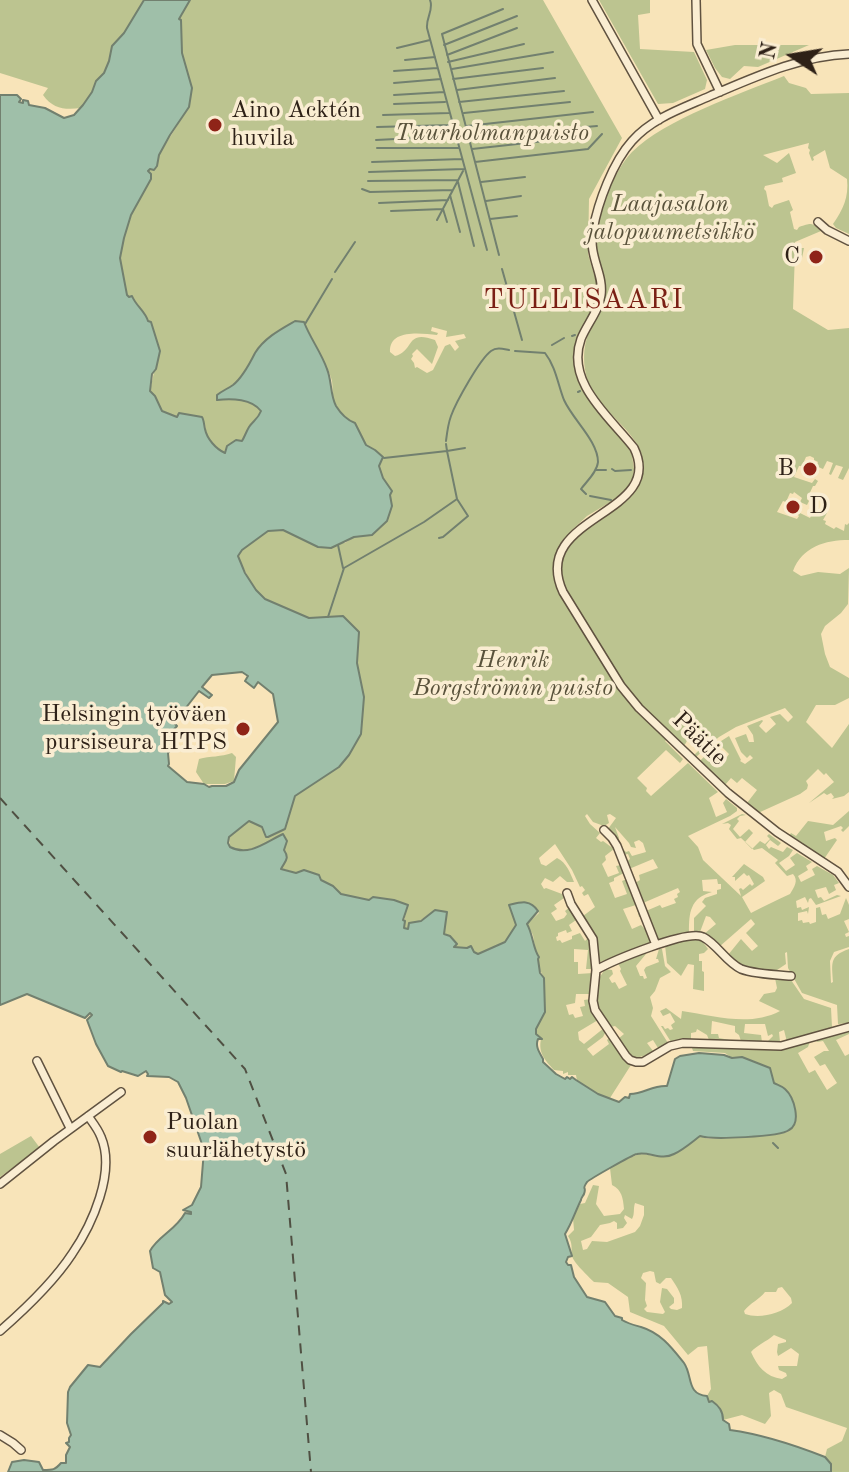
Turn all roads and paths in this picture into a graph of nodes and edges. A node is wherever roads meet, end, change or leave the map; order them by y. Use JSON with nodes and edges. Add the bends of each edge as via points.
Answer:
{"nodes":[{"id":1,"x":592,"y":0,"type":"edge"},
{"id":2,"x":696,"y":0,"type":"edge"},
{"id":3,"x":849,"y":54,"type":"edge"},
{"id":4,"x":720,"y":92,"type":"junction"},
{"id":5,"x":659,"y":120,"type":"junction"},
{"id":6,"x":818,"y":222,"type":"dead end"},
{"id":7,"x":849,"y":241,"type":"edge"},
{"id":8,"x":604,"y":830,"type":"dead end"},
{"id":9,"x":849,"y":887,"type":"edge"},
{"id":10,"x":567,"y":893,"type":"dead end"},
{"id":11,"x":656,"y":945,"type":"junction"},
{"id":12,"x":596,"y":970,"type":"junction"},
{"id":13,"x":791,"y":976,"type":"dead end"},
{"id":14,"x":849,"y":1027,"type":"edge"},
{"id":15,"x":37,"y":1061,"type":"dead end"},
{"id":16,"x":121,"y":1092,"type":"dead end"},
{"id":17,"x":88,"y":1116,"type":"junction"},
{"id":18,"x":70,"y":1128,"type":"junction"},
{"id":19,"x":0,"y":1184,"type":"edge"},
{"id":20,"x":0,"y":1331,"type":"edge"},
{"id":21,"x":0,"y":1435,"type":"edge"},
{"id":22,"x":21,"y":1450,"type":"dead end"}],
"edges":[{"from":1,"to":5,"type":"street"},
{"from":2,"to":4,"type":"street","via":[[697,44]]},
{"from":3,"to":4,"type":"street","via":[[799,61]]},
{"from":4,"to":5,"type":"street"},
{"from":5,"to":9,"type":"street","name":"Päätie","via":[[630,143],[604,193],[591,240],[601,295],[578,349],[589,393],[634,448],[639,471],[627,496],[571,538],[560,555],[557,577],[639,708],[728,793],[836,870]]},
{"from":6,"to":7,"type":"street"},
{"from":8,"to":11,"type":"street","via":[[617,846]]},
{"from":10,"to":12,"type":"street","via":[[593,939]]},
{"from":11,"to":12,"type":"street"},
{"from":11,"to":13,"type":"street","via":[[699,935],[739,968]]},
{"from":12,"to":14,"type":"street","via":[[595,1010],[633,1062],[683,1043],[787,1045]]},
{"from":15,"to":18,"type":"street"},
{"from":16,"to":17,"type":"street"},
{"from":17,"to":18,"type":"street"},
{"from":17,"to":20,"type":"street","via":[[106,1157],[94,1213],[63,1267]]},
{"from":18,"to":19,"type":"street"},
{"from":21,"to":22,"type":"street"}]}
